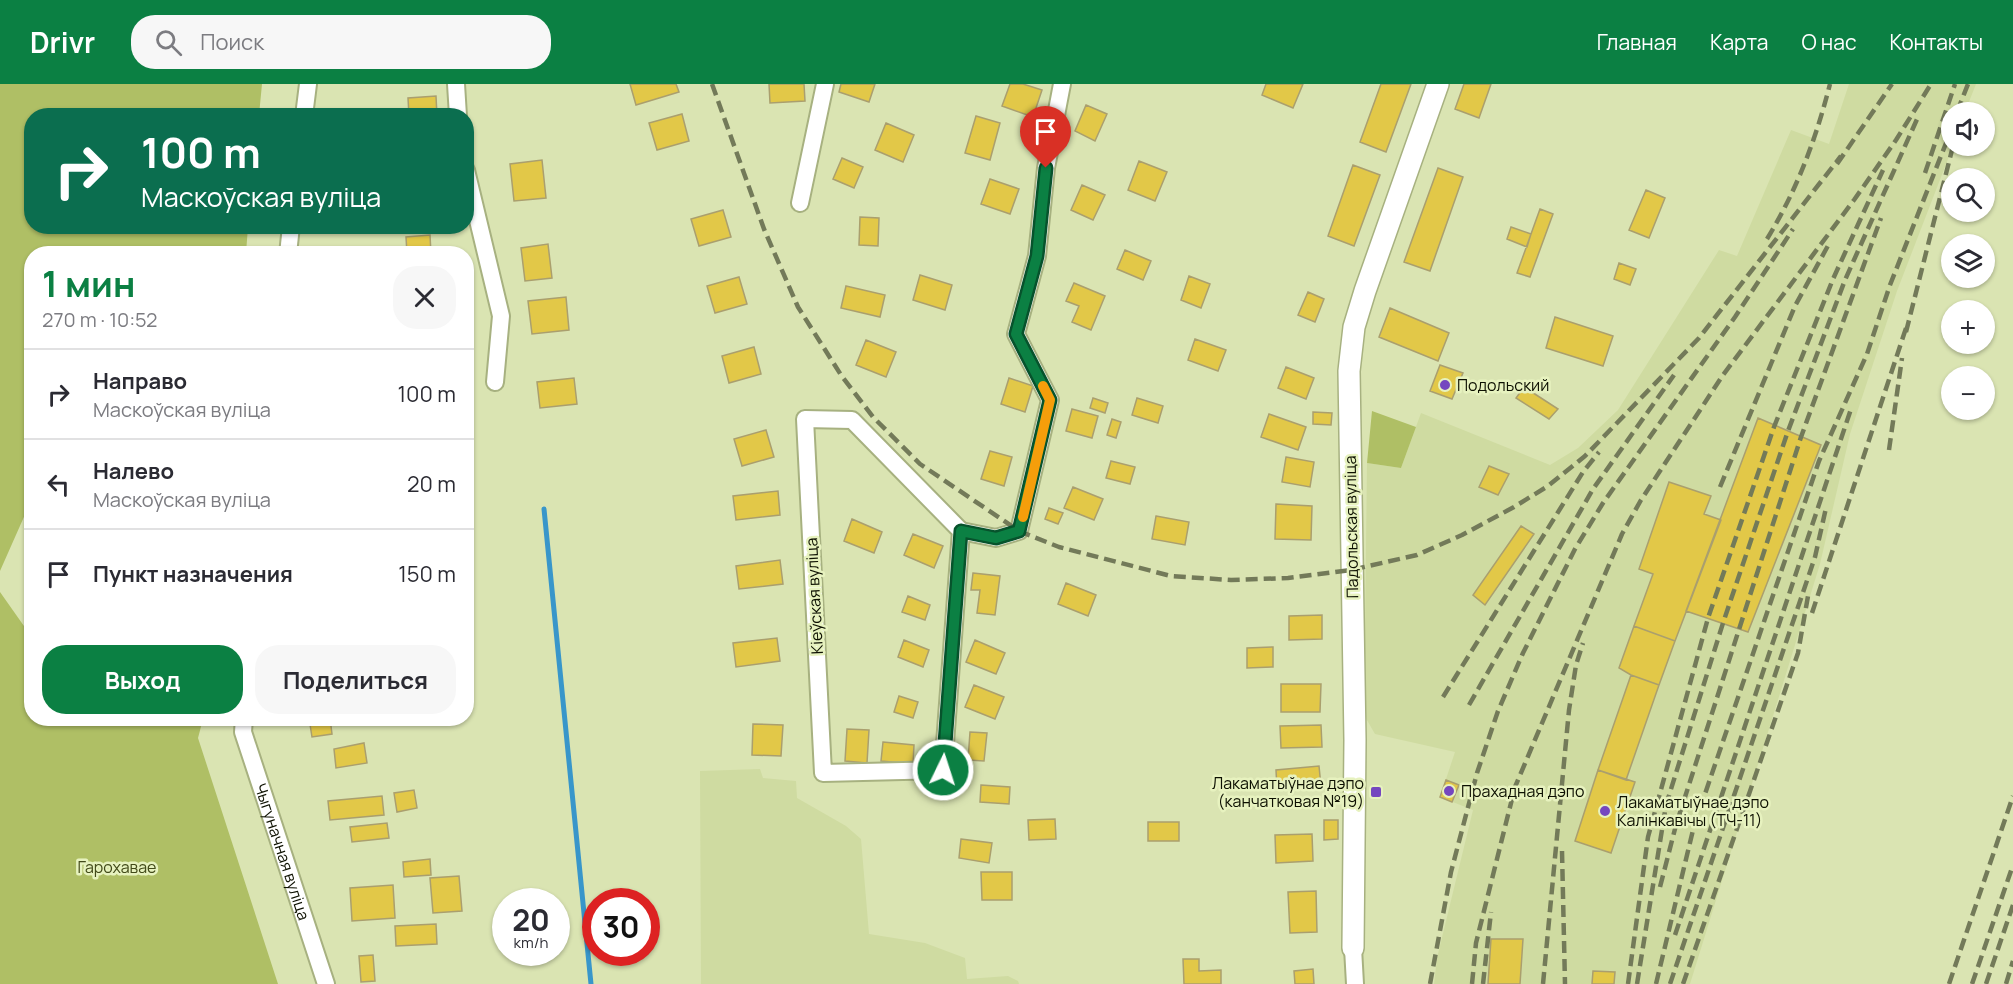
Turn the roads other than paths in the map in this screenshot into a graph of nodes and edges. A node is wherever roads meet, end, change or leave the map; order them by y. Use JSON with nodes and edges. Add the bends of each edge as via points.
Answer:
{"nodes":[{"id":1,"x":308,"y":84,"type":"edge"},
{"id":2,"x":456,"y":84,"type":"edge"},
{"id":3,"x":825,"y":84,"type":"edge"},
{"id":4,"x":1062,"y":84,"type":"edge"},
{"id":5,"x":1438,"y":84,"type":"edge"},
{"id":6,"x":305,"y":108,"type":"edge"},
{"id":7,"x":458,"y":108,"type":"edge"},
{"id":8,"x":474,"y":203,"type":"edge"},
{"id":9,"x":800,"y":203,"type":"dead end"},
{"id":10,"x":495,"y":382,"type":"dead end"},
{"id":11,"x":961,"y":531,"type":"junction"},
{"id":12,"x":243,"y":726,"type":"edge"},
{"id":13,"x":1353,"y":948,"type":"joint"},
{"id":14,"x":326,"y":984,"type":"edge"},
{"id":15,"x":1355,"y":984,"type":"edge"}],
"edges":[{"from":1,"to":6,"type":"street"},
{"from":2,"to":7,"type":"street"},
{"from":3,"to":9,"type":"street"},
{"from":4,"to":11,"type":"street","via":[[1046,168],[1037,256],[1016,334],[1050,400],[1019,531],[996,538]]},
{"from":5,"to":13,"type":"street","name":"Падольская вуліца","via":[[1365,291],[1354,327],[1348,371],[1355,740]]},
{"from":8,"to":10,"type":"street","via":[[501,316]]},
{"from":11,"to":11,"type":"street","name":"Кіеўская вуліца","via":[[852,420],[805,419],[823,773],[943,770]]},
{"from":12,"to":14,"type":"street","name":"Чыгуначная вуліца"},
{"from":13,"to":15,"type":"street","name":"Падольская вуліца"}]}
